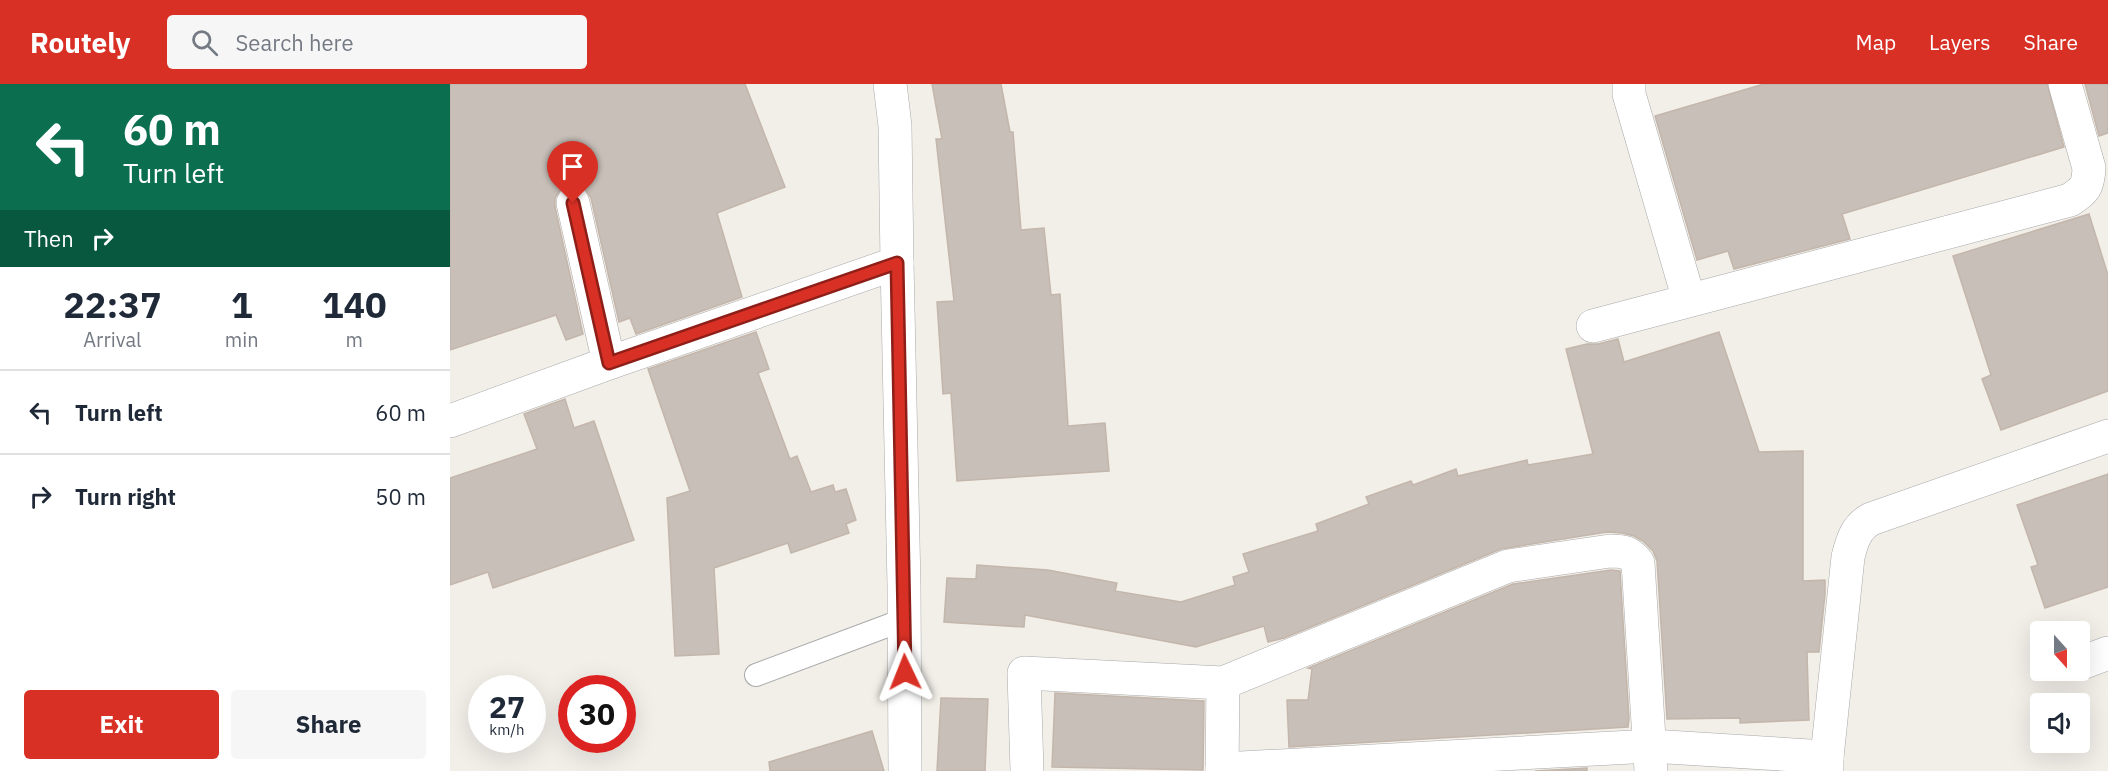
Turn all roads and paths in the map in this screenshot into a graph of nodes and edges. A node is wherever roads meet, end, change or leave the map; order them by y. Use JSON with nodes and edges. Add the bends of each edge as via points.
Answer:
{"nodes":[{"id":1,"x":890,"y":84,"type":"edge"},
{"id":2,"x":1629,"y":84,"type":"edge"},
{"id":3,"x":2065,"y":84,"type":"edge"},
{"id":4,"x":573,"y":203,"type":"dead end"},
{"id":5,"x":897,"y":263,"type":"junction"},
{"id":6,"x":1689,"y":300,"type":"junction"},
{"id":7,"x":1593,"y":326,"type":"dead end"},
{"id":8,"x":609,"y":363,"type":"junction"},
{"id":9,"x":450,"y":421,"type":"edge"},
{"id":10,"x":2108,"y":436,"type":"edge"},
{"id":11,"x":903,"y":620,"type":"junction"},
{"id":12,"x":2108,"y":653,"type":"edge"},
{"id":13,"x":2090,"y":660,"type":"edge"},
{"id":14,"x":756,"y":675,"type":"dead end"},
{"id":15,"x":1223,"y":683,"type":"junction"},
{"id":16,"x":1651,"y":759,"type":"edge"},
{"id":17,"x":1827,"y":764,"type":"edge"},
{"id":18,"x":1222,"y":770,"type":"edge"},
{"id":19,"x":904,"y":771,"type":"edge"},
{"id":20,"x":1027,"y":771,"type":"edge"}],
"edges":[{"from":1,"to":5,"type":"street","via":[[895,126]]},
{"from":2,"to":6,"type":"street"},
{"from":3,"to":6,"type":"street","via":[[2089,168],[2084,191],[2070,200]]},
{"from":4,"to":8,"type":"street"},
{"from":5,"to":8,"type":"street"},
{"from":5,"to":11,"type":"street"},
{"from":6,"to":7,"type":"street"},
{"from":8,"to":9,"type":"street"},
{"from":10,"to":17,"type":"street","via":[[1871,519],[1858,530],[1848,557]]},
{"from":11,"to":14,"type":"lane"},
{"from":11,"to":19,"type":"street"},
{"from":12,"to":13,"type":"street"},
{"from":15,"to":16,"type":"street","via":[[1508,566],[1622,551],[1638,563]]},
{"from":15,"to":18,"type":"street"},
{"from":15,"to":20,"type":"street","via":[[1024,673]]},
{"from":16,"to":17,"type":"street"},
{"from":16,"to":18,"type":"street"}]}
